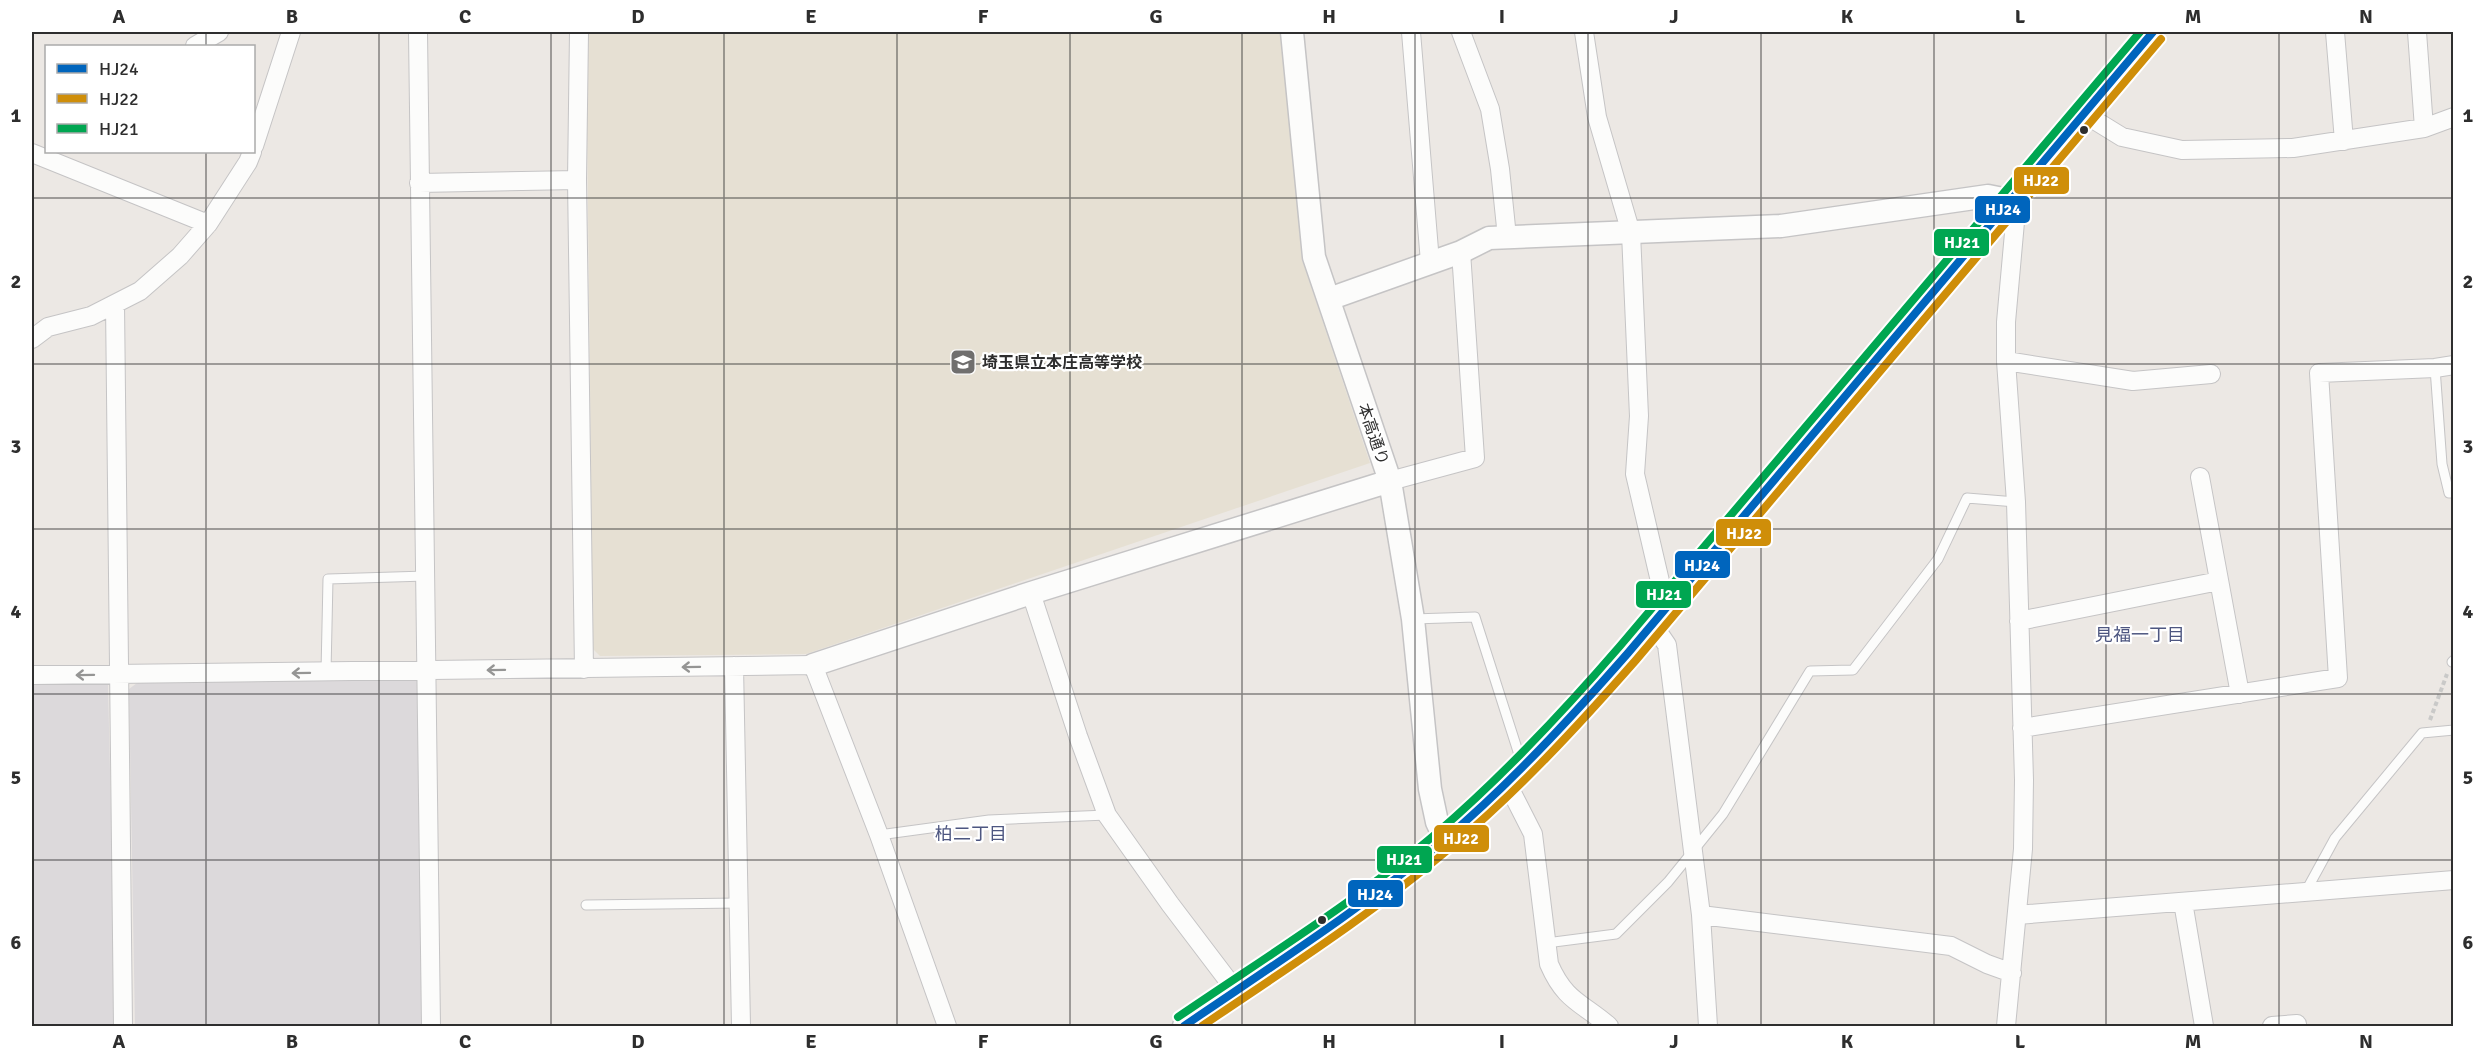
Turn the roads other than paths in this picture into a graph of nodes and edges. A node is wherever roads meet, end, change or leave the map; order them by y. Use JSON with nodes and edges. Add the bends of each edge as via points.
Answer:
{"nodes":[{"id":1,"x":219,"y":32,"type":"edge"},
{"id":2,"x":291,"y":32,"type":"edge"},
{"id":3,"x":418,"y":32,"type":"edge"},
{"id":4,"x":579,"y":32,"type":"edge"},
{"id":5,"x":1292,"y":32,"type":"edge"},
{"id":6,"x":1412,"y":32,"type":"edge"},
{"id":7,"x":1461,"y":32,"type":"edge"},
{"id":8,"x":1584,"y":32,"type":"edge"},
{"id":9,"x":2153,"y":32,"type":"edge"},
{"id":10,"x":2334,"y":32,"type":"edge"},
{"id":11,"x":2417,"y":32,"type":"edge"},
{"id":12,"x":197,"y":45,"type":"edge"},
{"id":13,"x":2083,"y":113,"type":"junction"},
{"id":14,"x":2454,"y":117,"type":"edge"},
{"id":15,"x":2424,"y":128,"type":"junction"},
{"id":16,"x":2344,"y":141,"type":"junction"},
{"id":17,"x":255,"y":143,"type":"edge"},
{"id":18,"x":32,"y":153,"type":"edge"},
{"id":19,"x":252,"y":153,"type":"edge"},
{"id":20,"x":578,"y":180,"type":"junction"},
{"id":21,"x":419,"y":183,"type":"junction"},
{"id":22,"x":2008,"y":200,"type":"junction"},
{"id":23,"x":208,"y":224,"type":"junction"},
{"id":24,"x":1630,"y":233,"type":"junction"},
{"id":25,"x":1507,"y":237,"type":"junction"},
{"id":26,"x":1461,"y":252,"type":"junction"},
{"id":27,"x":1430,"y":262,"type":"junction"},
{"id":28,"x":1329,"y":299,"type":"junction"},
{"id":29,"x":114,"y":304,"type":"junction"},
{"id":30,"x":32,"y":339,"type":"edge"},
{"id":31,"x":2006,"y":361,"type":"junction"},
{"id":32,"x":2454,"y":365,"type":"edge"},
{"id":33,"x":2435,"y":368,"type":"junction"},
{"id":34,"x":2211,"y":374,"type":"dead end"},
{"id":35,"x":2200,"y":477,"type":"dead end"},
{"id":36,"x":1390,"y":481,"type":"junction"},
{"id":37,"x":2454,"y":493,"type":"edge"},
{"id":38,"x":2016,"y":502,"type":"junction"},
{"id":39,"x":426,"y":576,"type":"junction"},
{"id":40,"x":2219,"y":581,"type":"junction"},
{"id":41,"x":1031,"y":593,"type":"junction"},
{"id":42,"x":1659,"y":615,"type":"junction"},
{"id":43,"x":1413,"y":619,"type":"junction"},
{"id":44,"x":2019,"y":621,"type":"junction"},
{"id":45,"x":813,"y":665,"type":"junction"},
{"id":46,"x":734,"y":666,"type":"junction"},
{"id":47,"x":584,"y":669,"type":"junction"},
{"id":48,"x":427,"y":671,"type":"junction"},
{"id":49,"x":326,"y":672,"type":"junction"},
{"id":50,"x":32,"y":675,"type":"edge"},
{"id":51,"x":120,"y":675,"type":"junction"},
{"id":52,"x":2240,"y":694,"type":"junction"},
{"id":53,"x":2022,"y":728,"type":"junction"},
{"id":54,"x":2454,"y":730,"type":"edge"},
{"id":55,"x":1523,"y":767,"type":"junction"},
{"id":56,"x":1506,"y":783,"type":"junction"},
{"id":57,"x":1107,"y":815,"type":"junction"},
{"id":58,"x":879,"y":836,"type":"junction"},
{"id":59,"x":1445,"y":839,"type":"junction"},
{"id":60,"x":1693,"y":854,"type":"junction"},
{"id":61,"x":2454,"y":880,"type":"edge"},
{"id":62,"x":2305,"y":892,"type":"junction"},
{"id":63,"x":2183,"y":902,"type":"junction"},
{"id":64,"x":739,"y":903,"type":"junction"},
{"id":65,"x":586,"y":905,"type":"dead end"},
{"id":66,"x":1701,"y":915,"type":"junction"},
{"id":67,"x":2017,"y":915,"type":"junction"},
{"id":68,"x":1544,"y":940,"type":"junction"},
{"id":69,"x":2012,"y":973,"type":"junction"},
{"id":70,"x":1236,"y":991,"type":"junction"},
{"id":71,"x":2296,"y":1024,"type":"dead end"},
{"id":72,"x":123,"y":1026,"type":"edge"},
{"id":73,"x":431,"y":1026,"type":"edge"},
{"id":74,"x":741,"y":1026,"type":"edge"},
{"id":75,"x":947,"y":1026,"type":"edge"},
{"id":76,"x":1184,"y":1026,"type":"edge"},
{"id":77,"x":1609,"y":1026,"type":"edge"},
{"id":78,"x":1708,"y":1026,"type":"edge"},
{"id":79,"x":2007,"y":1026,"type":"edge"},
{"id":80,"x":2204,"y":1026,"type":"edge"},
{"id":81,"x":2272,"y":1026,"type":"edge"}],
"edges":[{"from":1,"to":12,"type":"street"},
{"from":2,"to":17,"type":"street"},
{"from":3,"to":21,"type":"street"},
{"from":4,"to":20,"type":"street"},
{"from":5,"to":28,"type":"street","name":"本高通り","via":[[1314,257]]},
{"from":6,"to":27,"type":"street"},
{"from":7,"to":25,"type":"street","via":[[1490,109]]},
{"from":8,"to":24,"type":"street","via":[[1597,117]]},
{"from":9,"to":13,"type":"street"},
{"from":10,"to":16,"type":"street"},
{"from":11,"to":15,"type":"street"},
{"from":13,"to":16,"type":"street","via":[[2122,137],[2182,150],[2293,148]]},
{"from":13,"to":22,"type":"street"},
{"from":14,"to":15,"type":"street"},
{"from":15,"to":16,"type":"street"},
{"from":18,"to":23,"type":"street"},
{"from":19,"to":23,"type":"street"},
{"from":20,"to":21,"type":"street"},
{"from":20,"to":47,"type":"street"},
{"from":21,"to":39,"type":"street"},
{"from":22,"to":24,"type":"street","via":[[1988,196],[1781,226]]},
{"from":22,"to":31,"type":"street","via":[[2014,222]]},
{"from":22,"to":42,"type":"street"},
{"from":23,"to":29,"type":"street","via":[[180,256],[140,291]]},
{"from":24,"to":25,"type":"street"},
{"from":24,"to":42,"type":"street","via":[[1639,416],[1635,474]]},
{"from":25,"to":26,"type":"street","via":[[1489,238]]},
{"from":26,"to":27,"type":"street"},
{"from":26,"to":36,"type":"street","via":[[1475,458]]},
{"from":27,"to":28,"type":"street"},
{"from":28,"to":36,"type":"street","name":"本高通り"},
{"from":29,"to":30,"type":"street","via":[[91,316],[48,327]]},
{"from":29,"to":51,"type":"street"},
{"from":31,"to":34,"type":"street","via":[[2133,381]]},
{"from":31,"to":38,"type":"street"},
{"from":32,"to":33,"type":"street"},
{"from":33,"to":37,"type":"lane","via":[[2442,464],[2449,493]]},
{"from":33,"to":52,"type":"street","via":[[2319,373],[2338,678]]},
{"from":35,"to":40,"type":"street"},
{"from":36,"to":41,"type":"street"},
{"from":36,"to":43,"type":"street","name":"本高通り"},
{"from":38,"to":44,"type":"street"},
{"from":38,"to":60,"type":"lane","via":[[1967,498],[1938,559],[1853,670],[1810,671],[1723,814]]},
{"from":39,"to":48,"type":"street"},
{"from":39,"to":49,"type":"lane","via":[[328,579]]},
{"from":40,"to":44,"type":"street"},
{"from":40,"to":52,"type":"street"},
{"from":41,"to":45,"type":"street"},
{"from":41,"to":57,"type":"street"},
{"from":42,"to":55,"type":"street"},
{"from":42,"to":60,"type":"street","via":[[1667,645]]},
{"from":43,"to":55,"type":"lane","via":[[1475,617]]},
{"from":43,"to":59,"type":"street","name":"本高通り","via":[[1430,789]]},
{"from":44,"to":53,"type":"street"},
{"from":45,"to":46,"type":"street"},
{"from":45,"to":58,"type":"street"},
{"from":46,"to":47,"type":"street","one_way":true},
{"from":46,"to":64,"type":"street"},
{"from":47,"to":48,"type":"street","one_way":true},
{"from":48,"to":49,"type":"street"},
{"from":48,"to":73,"type":"street"},
{"from":49,"to":51,"type":"street","one_way":true},
{"from":51,"to":50,"type":"street","one_way":true},
{"from":51,"to":72,"type":"street"},
{"from":52,"to":53,"type":"street"},
{"from":53,"to":67,"type":"street","via":[[2023,849]]},
{"from":54,"to":62,"type":"lane","via":[[2422,733],[2335,838]]},
{"from":55,"to":56,"type":"street"},
{"from":56,"to":59,"type":"street"},
{"from":56,"to":68,"type":"street","via":[[1533,834]]},
{"from":57,"to":58,"type":"lane","via":[[989,820]]},
{"from":57,"to":70,"type":"street"},
{"from":58,"to":75,"type":"street"},
{"from":59,"to":70,"type":"street","via":[[1390,884]]},
{"from":60,"to":66,"type":"street"},
{"from":60,"to":68,"type":"lane","via":[[1616,934]]},
{"from":61,"to":62,"type":"street"},
{"from":62,"to":63,"type":"street"},
{"from":63,"to":67,"type":"street"},
{"from":63,"to":80,"type":"street"},
{"from":64,"to":65,"type":"lane"},
{"from":64,"to":74,"type":"street"},
{"from":66,"to":69,"type":"street","via":[[1951,945]]},
{"from":66,"to":78,"type":"street"},
{"from":67,"to":69,"type":"street"},
{"from":68,"to":77,"type":"street","via":[[1557,983],[1568,997]]},
{"from":69,"to":79,"type":"street"},
{"from":70,"to":76,"type":"street"},
{"from":71,"to":81,"type":"street"}]}
